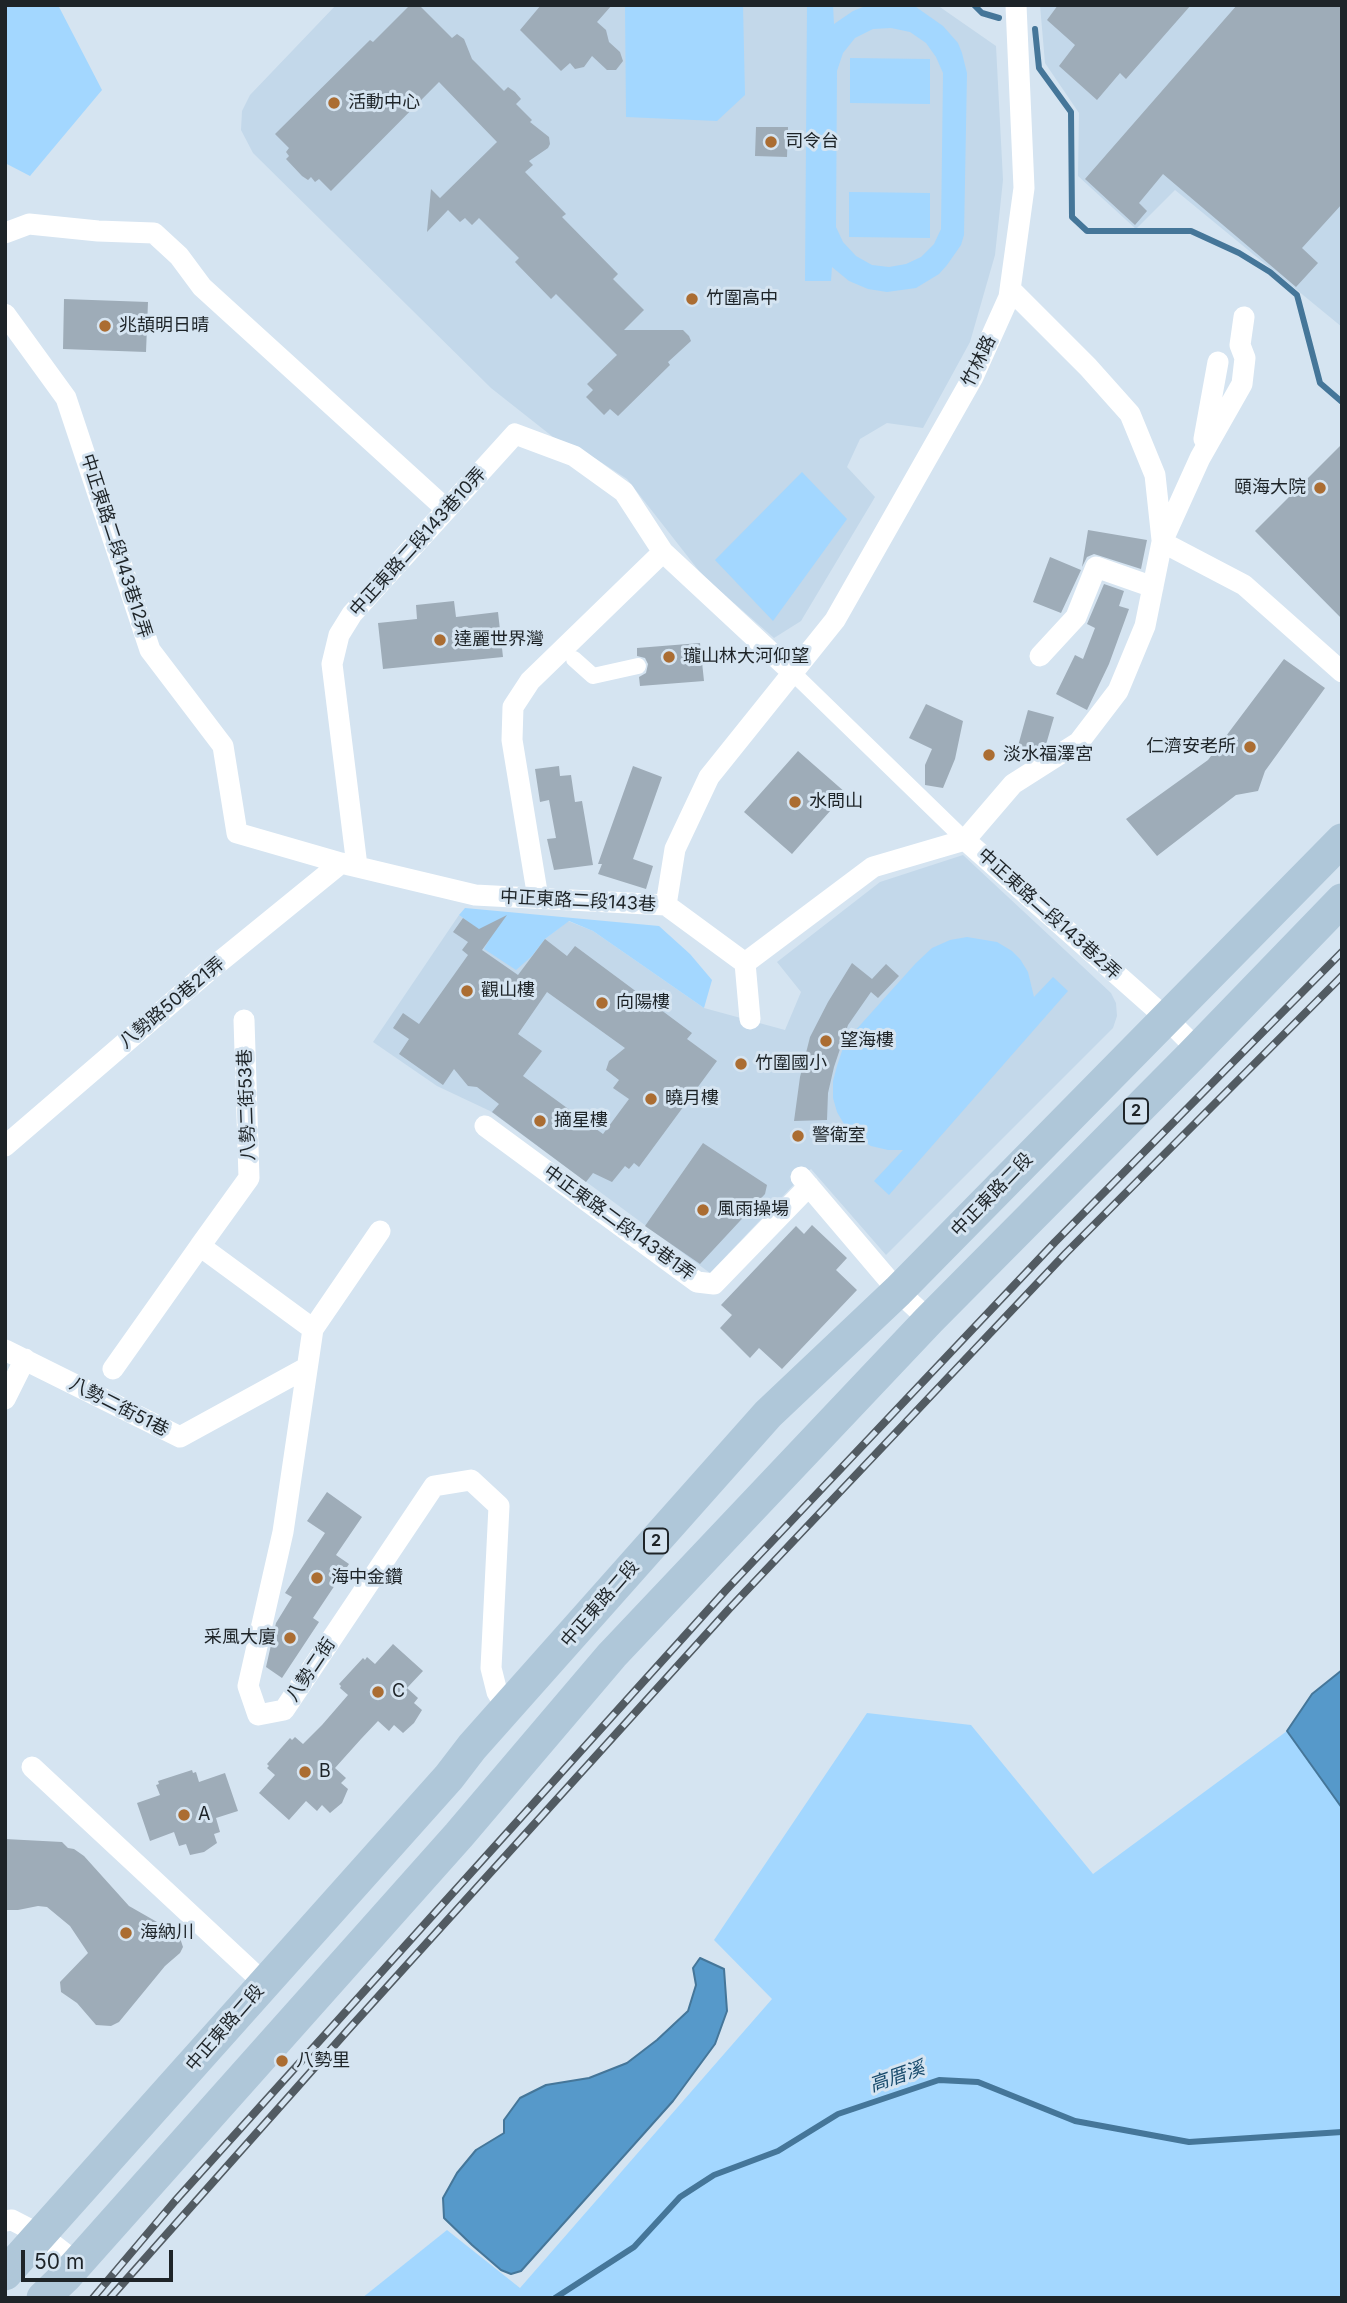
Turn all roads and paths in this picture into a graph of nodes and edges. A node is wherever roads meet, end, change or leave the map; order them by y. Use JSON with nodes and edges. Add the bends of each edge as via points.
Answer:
{"nodes":[{"id":1,"x":1016,"y":5,"type":"edge"},
{"id":2,"x":5,"y":233,"type":"edge"},
{"id":3,"x":1012,"y":290,"type":"junction"},
{"id":4,"x":5,"y":314,"type":"edge"},
{"id":5,"x":1244,"y":317,"type":"dead end"},
{"id":6,"x":1218,"y":362,"type":"dead end"},
{"id":7,"x":1200,"y":458,"type":"junction"},
{"id":8,"x":446,"y":509,"type":"junction"},
{"id":9,"x":1162,"y":542,"type":"junction"},
{"id":10,"x":663,"y":552,"type":"junction"},
{"id":11,"x":1153,"y":587,"type":"junction"},
{"id":12,"x":1040,"y":656,"type":"dead end"},
{"id":13,"x":574,"y":659,"type":"dead end"},
{"id":14,"x":638,"y":666,"type":"dead end"},
{"id":15,"x":792,"y":672,"type":"junction"},
{"id":16,"x":1342,"y":672,"type":"edge"},
{"id":17,"x":965,"y":839,"type":"junction"},
{"id":18,"x":1342,"y":840,"type":"edge"},
{"id":19,"x":349,"y":864,"type":"junction"},
{"id":20,"x":538,"y":898,"type":"junction"},
{"id":21,"x":1342,"y":900,"type":"edge"},
{"id":22,"x":666,"y":905,"type":"junction"},
{"id":23,"x":745,"y":963,"type":"junction"},
{"id":24,"x":1166,"y":1018,"type":"junction"},
{"id":25,"x":750,"y":1019,"type":"dead end"},
{"id":26,"x":244,"y":1020,"type":"dead end"},
{"id":27,"x":1197,"y":1049,"type":"junction"},
{"id":28,"x":485,"y":1126,"type":"dead end"},
{"id":29,"x":5,"y":1146,"type":"edge"},
{"id":30,"x":380,"y":1231,"type":"dead end"},
{"id":31,"x":200,"y":1247,"type":"junction"},
{"id":32,"x":898,"y":1291,"type":"junction"},
{"id":33,"x":929,"y":1320,"type":"junction"},
{"id":34,"x":313,"y":1329,"type":"junction"},
{"id":35,"x":5,"y":1350,"type":"edge"},
{"id":36,"x":25,"y":1359,"type":"junction"},
{"id":37,"x":306,"y":1368,"type":"junction"},
{"id":38,"x":114,"y":1369,"type":"dead end"},
{"id":39,"x":5,"y":1399,"type":"edge"},
{"id":40,"x":507,"y":1709,"type":"junction"},
{"id":41,"x":32,"y":1767,"type":"dead end"},
{"id":42,"x":264,"y":1983,"type":"junction"},
{"id":43,"x":5,"y":2221,"type":"edge"},
{"id":44,"x":41,"y":2235,"type":"junction"},
{"id":45,"x":77,"y":2263,"type":"junction"},
{"id":46,"x":5,"y":2274,"type":"edge"},
{"id":47,"x":43,"y":2298,"type":"edge"}],
"edges":[{"from":1,"to":3,"type":"street","name":"竹林路","via":[[1024,188]]},
{"from":2,"to":8,"type":"street","via":[[29,224],[154,233],[202,287]]},
{"from":3,"to":9,"type":"street","via":[[1130,414],[1155,475]]},
{"from":3,"to":15,"type":"street","name":"竹林路","via":[[973,377],[835,620]]},
{"from":4,"to":19,"type":"street","name":"中正東路二段143巷12弄","via":[[66,398],[150,650],[223,746],[237,834]]},
{"from":5,"to":7,"type":"street","via":[[1242,384]]},
{"from":6,"to":7,"type":"street"},
{"from":7,"to":9,"type":"street"},
{"from":8,"to":10,"type":"street","name":"中正東路二段143巷10弄","via":[[515,434],[574,456],[624,492]]},
{"from":8,"to":19,"type":"street","name":"中正東路二段143巷10弄","via":[[338,635],[332,664]]},
{"from":9,"to":11,"type":"street"},
{"from":9,"to":16,"type":"street","via":[[1244,585]]},
{"from":10,"to":15,"type":"street"},
{"from":10,"to":20,"type":"street","via":[[530,681],[513,707],[512,740]]},
{"from":11,"to":12,"type":"street","via":[[1096,567],[1076,617]]},
{"from":11,"to":17,"type":"street","via":[[1145,626],[1118,691],[1079,742],[1013,784]]},
{"from":13,"to":14,"type":"street","via":[[593,676]]},
{"from":15,"to":17,"type":"street"},
{"from":15,"to":22,"type":"street","name":"竹林路","via":[[709,777],[675,849]]},
{"from":17,"to":23,"type":"street","name":"中正東路二段143巷2弄","via":[[873,867]]},
{"from":17,"to":24,"type":"street","name":"中正東路二段143巷2弄"},
{"from":18,"to":24,"type":"main road","name":"中正東路二段","number":"2"},
{"from":19,"to":20,"type":"street","name":"中正東路二段143巷","via":[[475,895]]},
{"from":19,"to":29,"type":"street","name":"八勢路50巷21弄","via":[[212,968]]},
{"from":20,"to":22,"type":"street","name":"中正東路二段143巷"},
{"from":21,"to":27,"type":"main road","number":"2"},
{"from":22,"to":23,"type":"street","name":"中正東路二段143巷"},
{"from":23,"to":25,"type":"street"},
{"from":24,"to":27,"type":"street","name":"中正東路二段143巷2弄"},
{"from":24,"to":32,"type":"main road","name":"中正東路二段","number":"2"},
{"from":26,"to":31,"type":"street","name":"八勢二街53巷","via":[[249,1178]]},
{"from":27,"to":33,"type":"main road","number":"2"},
{"from":28,"to":32,"type":"street","name":"中正東路二段143巷1弄","via":[[697,1282],[714,1284],[805,1182]]},
{"from":30,"to":34,"type":"street","name":"八勢二街"},
{"from":31,"to":34,"type":"street"},
{"from":31,"to":38,"type":"street","name":"八勢二街53巷"},
{"from":32,"to":33,"type":"street"},
{"from":32,"to":40,"type":"main road","name":"中正東路二段","number":"2","via":[[768,1414]]},
{"from":33,"to":45,"type":"main road","number":"2","via":[[612,1655]]},
{"from":34,"to":37,"type":"street","name":"八勢二街"},
{"from":35,"to":36,"type":"street","name":"八勢二街51巷"},
{"from":36,"to":37,"type":"street","name":"八勢二街51巷","via":[[180,1437]]},
{"from":36,"to":39,"type":"street"},
{"from":37,"to":40,"type":"street","name":"八勢二街","via":[[283,1532],[248,1686],[258,1715],[284,1710],[434,1486],[471,1480],[499,1506],[491,1668]]},
{"from":40,"to":42,"type":"main road","name":"中正東路二段","number":"2"},
{"from":41,"to":42,"type":"street"},
{"from":42,"to":44,"type":"main road","name":"中正東路二段","number":"2"},
{"from":43,"to":44,"type":"street"},
{"from":44,"to":45,"type":"street"},
{"from":44,"to":46,"type":"main road","name":"中正東路二段","number":"2"},
{"from":45,"to":47,"type":"main road","number":"2"}]}
